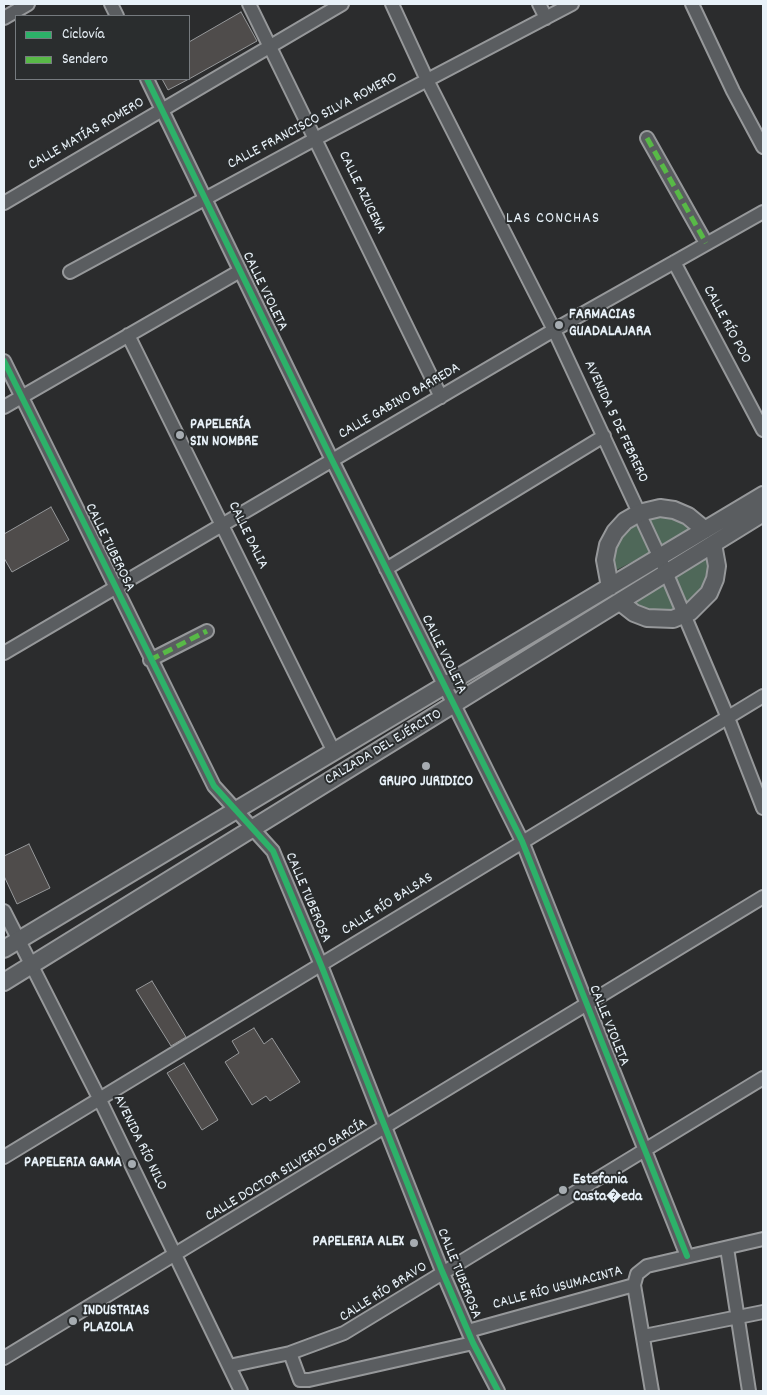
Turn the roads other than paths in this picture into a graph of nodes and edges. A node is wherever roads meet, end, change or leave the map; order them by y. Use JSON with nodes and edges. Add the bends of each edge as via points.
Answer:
{"nodes":[{"id":1,"x":28,"y":4,"type":"edge"},
{"id":2,"x":249,"y":4,"type":"edge"},
{"id":3,"x":342,"y":4,"type":"edge"},
{"id":4,"x":392,"y":4,"type":"edge"},
{"id":5,"x":539,"y":4,"type":"edge"},
{"id":6,"x":572,"y":4,"type":"edge"},
{"id":7,"x":692,"y":4,"type":"edge"},
{"id":8,"x":4,"y":18,"type":"edge"},
{"id":9,"x":546,"y":18,"type":"junction"},
{"id":10,"x":271,"y":47,"type":"junction"},
{"id":11,"x":147,"y":80,"type":"edge"},
{"id":12,"x":427,"y":80,"type":"junction"},
{"id":13,"x":162,"y":110,"type":"junction"},
{"id":14,"x":317,"y":138,"type":"junction"},
{"id":15,"x":647,"y":138,"type":"dead end"},
{"id":16,"x":763,"y":147,"type":"edge"},
{"id":17,"x":205,"y":198,"type":"junction"},
{"id":18,"x":4,"y":203,"type":"edge"},
{"id":19,"x":763,"y":212,"type":"edge"},
{"id":20,"x":706,"y":244,"type":"junction"},
{"id":21,"x":674,"y":262,"type":"junction"},
{"id":22,"x":240,"y":271,"type":"junction"},
{"id":23,"x":70,"y":272,"type":"dead end"},
{"id":24,"x":554,"y":330,"type":"junction"},
{"id":25,"x":128,"y":334,"type":"junction"},
{"id":26,"x":4,"y":361,"type":"edge"},
{"id":27,"x":21,"y":397,"type":"junction"},
{"id":28,"x":441,"y":397,"type":"junction"},
{"id":29,"x":4,"y":407,"type":"edge"},
{"id":30,"x":763,"y":430,"type":"edge"},
{"id":31,"x":604,"y":436,"type":"junction"},
{"id":32,"x":332,"y":460,"type":"junction"},
{"id":33,"x":763,"y":495,"type":"edge"},
{"id":34,"x":639,"y":513,"type":"junction"},
{"id":35,"x":763,"y":513,"type":"edge"},
{"id":36,"x":223,"y":524,"type":"junction"},
{"id":37,"x":705,"y":530,"type":"junction"},
{"id":38,"x":713,"y":544,"type":"junction"},
{"id":39,"x":663,"y":565,"type":"junction"},
{"id":40,"x":386,"y":569,"type":"junction"},
{"id":41,"x":610,"y":587,"type":"junction"},
{"id":42,"x":115,"y":588,"type":"junction"},
{"id":43,"x":620,"y":602,"type":"junction"},
{"id":44,"x":684,"y":615,"type":"junction"},
{"id":45,"x":207,"y":631,"type":"dead end"},
{"id":46,"x":4,"y":653,"type":"edge"},
{"id":47,"x":150,"y":660,"type":"junction"},
{"id":48,"x":444,"y":686,"type":"junction"},
{"id":49,"x":763,"y":696,"type":"edge"},
{"id":50,"x":454,"y":706,"type":"junction"},
{"id":51,"x":728,"y":718,"type":"junction"},
{"id":52,"x":334,"y":752,"type":"junction"},
{"id":53,"x":763,"y":808,"type":"edge"},
{"id":54,"x":235,"y":810,"type":"junction"},
{"id":55,"x":253,"y":828,"type":"junction"},
{"id":56,"x":522,"y":841,"type":"junction"},
{"id":57,"x":763,"y":897,"type":"edge"},
{"id":58,"x":4,"y":911,"type":"edge"},
{"id":59,"x":18,"y":941,"type":"junction"},
{"id":60,"x":4,"y":949,"type":"edge"},
{"id":61,"x":32,"y":965,"type":"junction"},
{"id":62,"x":321,"y":965,"type":"junction"},
{"id":63,"x":4,"y":982,"type":"edge"},
{"id":64,"x":586,"y":1005,"type":"junction"},
{"id":65,"x":763,"y":1078,"type":"edge"},
{"id":66,"x":99,"y":1098,"type":"junction"},
{"id":67,"x":385,"y":1127,"type":"junction"},
{"id":68,"x":644,"y":1151,"type":"junction"},
{"id":69,"x":4,"y":1156,"type":"edge"},
{"id":70,"x":763,"y":1239,"type":"edge"},
{"id":71,"x":727,"y":1248,"type":"junction"},
{"id":72,"x":174,"y":1253,"type":"junction"},
{"id":73,"x":686,"y":1256,"type":"junction"},
{"id":74,"x":442,"y":1272,"type":"junction"},
{"id":75,"x":634,"y":1285,"type":"junction"},
{"id":76,"x":763,"y":1312,"type":"edge"},
{"id":77,"x":738,"y":1317,"type":"junction"},
{"id":78,"x":468,"y":1330,"type":"junction"},
{"id":79,"x":644,"y":1336,"type":"junction"},
{"id":80,"x":473,"y":1343,"type":"junction"},
{"id":81,"x":290,"y":1353,"type":"junction"},
{"id":82,"x":4,"y":1358,"type":"edge"},
{"id":83,"x":229,"y":1366,"type":"junction"},
{"id":84,"x":240,"y":1391,"type":"edge"},
{"id":85,"x":498,"y":1391,"type":"edge"},
{"id":86,"x":652,"y":1391,"type":"edge"},
{"id":87,"x":749,"y":1391,"type":"edge"}],
"edges":[{"from":1,"to":8,"type":"street"},
{"from":2,"to":10,"type":"street","name":"CALLE AZUCENA"},
{"from":3,"to":10,"type":"street","name":"CALLE MATÍAS ROMERO"},
{"from":4,"to":12,"type":"street","name":"AVENIDA 5 DE FEBRERO"},
{"from":5,"to":9,"type":"street"},
{"from":6,"to":9,"type":"street","name":"CALLE FRANCISCO SILVA ROMERO"},
{"from":7,"to":16,"type":"street"},
{"from":9,"to":12,"type":"street","name":"CALLE FRANCISCO SILVA ROMERO"},
{"from":10,"to":13,"type":"street","name":"CALLE MATÍAS ROMERO"},
{"from":10,"to":14,"type":"street","name":"CALLE AZUCENA"},
{"from":11,"to":13,"type":"street","name":"CALLE VIOLETA"},
{"from":12,"to":14,"type":"street","name":"CALLE FRANCISCO SILVA ROMERO"},
{"from":12,"to":24,"type":"street","name":"AVENIDA 5 DE FEBRERO"},
{"from":13,"to":17,"type":"street","name":"CALLE VIOLETA"},
{"from":13,"to":18,"type":"street","name":"CALLE MATÍAS ROMERO"},
{"from":14,"to":17,"type":"street","name":"CALLE FRANCISCO SILVA ROMERO"},
{"from":14,"to":28,"type":"street","name":"CALLE AZUCENA"},
{"from":15,"to":20,"type":"street"},
{"from":17,"to":22,"type":"street","name":"CALLE VIOLETA"},
{"from":17,"to":23,"type":"street","name":"CALLE FRANCISCO SILVA ROMERO"},
{"from":19,"to":20,"type":"street","name":"CALLE GABINO BARREDA"},
{"from":20,"to":21,"type":"street","name":"CALLE GABINO BARREDA"},
{"from":21,"to":24,"type":"street","name":"CALLE GABINO BARREDA"},
{"from":21,"to":30,"type":"street","name":"CALLE RÍO POO"},
{"from":22,"to":25,"type":"street"},
{"from":22,"to":32,"type":"street","name":"CALLE VIOLETA"},
{"from":24,"to":28,"type":"street","name":"CALLE GABINO BARREDA"},
{"from":24,"to":31,"type":"street","name":"AVENIDA 5 DE FEBRERO"},
{"from":25,"to":27,"type":"street"},
{"from":25,"to":36,"type":"street","name":"CALLE DALIA"},
{"from":26,"to":27,"type":"street","name":"CALLE TUBEROSA"},
{"from":27,"to":29,"type":"street"},
{"from":27,"to":42,"type":"street","name":"CALLE TUBEROSA"},
{"from":28,"to":32,"type":"street","name":"CALLE GABINO BARREDA"},
{"from":31,"to":34,"type":"street","name":"AVENIDA 5 DE FEBRERO"},
{"from":31,"to":40,"type":"street"},
{"from":32,"to":36,"type":"street","name":"CALLE GABINO BARREDA"},
{"from":32,"to":40,"type":"street","name":"CALLE VIOLETA"},
{"from":33,"to":37,"type":"main road","name":"CALZADA DEL EJÉRCITO"},
{"from":34,"to":37,"type":"main road","via":[[660,508],[674,510],[688,516]]},
{"from":34,"to":39,"type":"street","name":"AVENIDA 5 DE FEBRERO"},
{"from":34,"to":41,"type":"main road","via":[[625,521],[608,546],[605,560]]},
{"from":35,"to":38,"type":"main road","name":"CALZADA DEL EJÉRCITO"},
{"from":36,"to":42,"type":"street","name":"CALLE GABINO BARREDA"},
{"from":36,"to":52,"type":"street","name":"CALLE DALIA"},
{"from":37,"to":39,"type":"main road","name":"CALZADA DEL EJÉRCITO"},
{"from":38,"to":39,"type":"main road","name":"CALZADA DEL EJÉRCITO"},
{"from":38,"to":44,"type":"main road","via":[[717,566],[715,579],[700,604]]},
{"from":39,"to":41,"type":"main road","name":"CALZADA DEL EJÉRCITO"},
{"from":39,"to":43,"type":"main road","name":"CALZADA DEL EJÉRCITO"},
{"from":39,"to":44,"type":"street","name":"AVENIDA 5 DE FEBRERO"},
{"from":40,"to":48,"type":"street","name":"CALLE VIOLETA"},
{"from":41,"to":48,"type":"main road","name":"CALZADA DEL EJÉRCITO"},
{"from":42,"to":46,"type":"street","name":"CALLE GABINO BARREDA"},
{"from":42,"to":47,"type":"street","name":"CALLE TUBEROSA"},
{"from":43,"to":44,"type":"main road","via":[[647,618],[673,619]]},
{"from":43,"to":50,"type":"main road","name":"CALZADA DEL EJÉRCITO"},
{"from":44,"to":51,"type":"street","name":"AVENIDA 5 DE FEBRERO"},
{"from":45,"to":47,"type":"street"},
{"from":47,"to":54,"type":"street","name":"CALLE TUBEROSA","via":[[214,786]]},
{"from":48,"to":50,"type":"street","name":"CALLE VIOLETA"},
{"from":48,"to":52,"type":"main road","name":"CALZADA DEL EJÉRCITO"},
{"from":49,"to":51,"type":"street","name":"CALLE RÍO BALSAS"},
{"from":50,"to":55,"type":"main road","name":"CALZADA DEL EJÉRCITO"},
{"from":50,"to":56,"type":"street","name":"CALLE VIOLETA"},
{"from":51,"to":53,"type":"street","name":"AVENIDA 5 DE FEBRERO"},
{"from":51,"to":56,"type":"street","name":"CALLE RÍO BALSAS"},
{"from":52,"to":54,"type":"main road","name":"CALZADA DEL EJÉRCITO"},
{"from":54,"to":55,"type":"street","name":"CALLE TUBEROSA"},
{"from":54,"to":59,"type":"main road","name":"CALZADA DEL EJÉRCITO"},
{"from":55,"to":61,"type":"main road","name":"CALZADA DEL EJÉRCITO"},
{"from":55,"to":62,"type":"street","name":"CALLE TUBEROSA","via":[[273,851]]},
{"from":56,"to":62,"type":"street","name":"CALLE RÍO BALSAS"},
{"from":56,"to":64,"type":"street","name":"CALLE VIOLETA"},
{"from":57,"to":64,"type":"street","name":"CALLE DOCTOR SILVERIO GARCÍA"},
{"from":58,"to":59,"type":"street","name":"AVENIDA RÍO NILO"},
{"from":59,"to":60,"type":"main road","name":"CALZADA DEL EJÉRCITO"},
{"from":59,"to":61,"type":"street","name":"AVENIDA RÍO NILO"},
{"from":61,"to":63,"type":"main road","name":"CALZADA DEL EJÉRCITO"},
{"from":61,"to":66,"type":"street","name":"AVENIDA RÍO NILO"},
{"from":62,"to":66,"type":"street","name":"CALLE RÍO BALSAS"},
{"from":62,"to":67,"type":"street","name":"CALLE TUBEROSA"},
{"from":64,"to":67,"type":"street","name":"CALLE DOCTOR SILVERIO GARCÍA"},
{"from":64,"to":68,"type":"street","name":"CALLE VIOLETA"},
{"from":65,"to":68,"type":"street","name":"CALLE RÍO BRAVO"},
{"from":66,"to":69,"type":"street","name":"CALLE RÍO BALSAS"},
{"from":66,"to":72,"type":"street","name":"AVENIDA RÍO NILO"},
{"from":67,"to":72,"type":"street","name":"CALLE DOCTOR SILVERIO GARCÍA"},
{"from":67,"to":74,"type":"street","name":"CALLE TUBEROSA"},
{"from":68,"to":73,"type":"street","name":"CALLE VIOLETA"},
{"from":68,"to":74,"type":"street","name":"CALLE RÍO BRAVO"},
{"from":70,"to":71,"type":"street","name":"CALLE RÍO USUMACINTA"},
{"from":71,"to":73,"type":"street","name":"CALLE RÍO USUMACINTA"},
{"from":71,"to":77,"type":"street"},
{"from":72,"to":82,"type":"street","name":"CALLE DOCTOR SILVERIO GARCÍA"},
{"from":72,"to":83,"type":"street","name":"AVENIDA RÍO NILO"},
{"from":73,"to":75,"type":"street","name":"CALLE RÍO USUMACINTA","via":[[647,1266],[637,1274]]},
{"from":74,"to":78,"type":"street","name":"CALLE TUBEROSA"},
{"from":74,"to":81,"type":"street","name":"CALLE RÍO BRAVO","via":[[344,1333]]},
{"from":75,"to":78,"type":"street","name":"CALLE RÍO USUMACINTA"},
{"from":75,"to":79,"type":"street"},
{"from":76,"to":77,"type":"street"},
{"from":77,"to":79,"type":"street"},
{"from":77,"to":87,"type":"street"},
{"from":78,"to":80,"type":"street","name":"CALLE TUBEROSA"},
{"from":79,"to":86,"type":"street"},
{"from":80,"to":81,"type":"street","via":[[309,1380],[300,1380]]},
{"from":80,"to":85,"type":"street","name":"CALLE TUBEROSA"},
{"from":81,"to":83,"type":"street","name":"CALLE RÍO BRAVO"},
{"from":83,"to":84,"type":"street","name":"AVENIDA RÍO NILO"}]}
